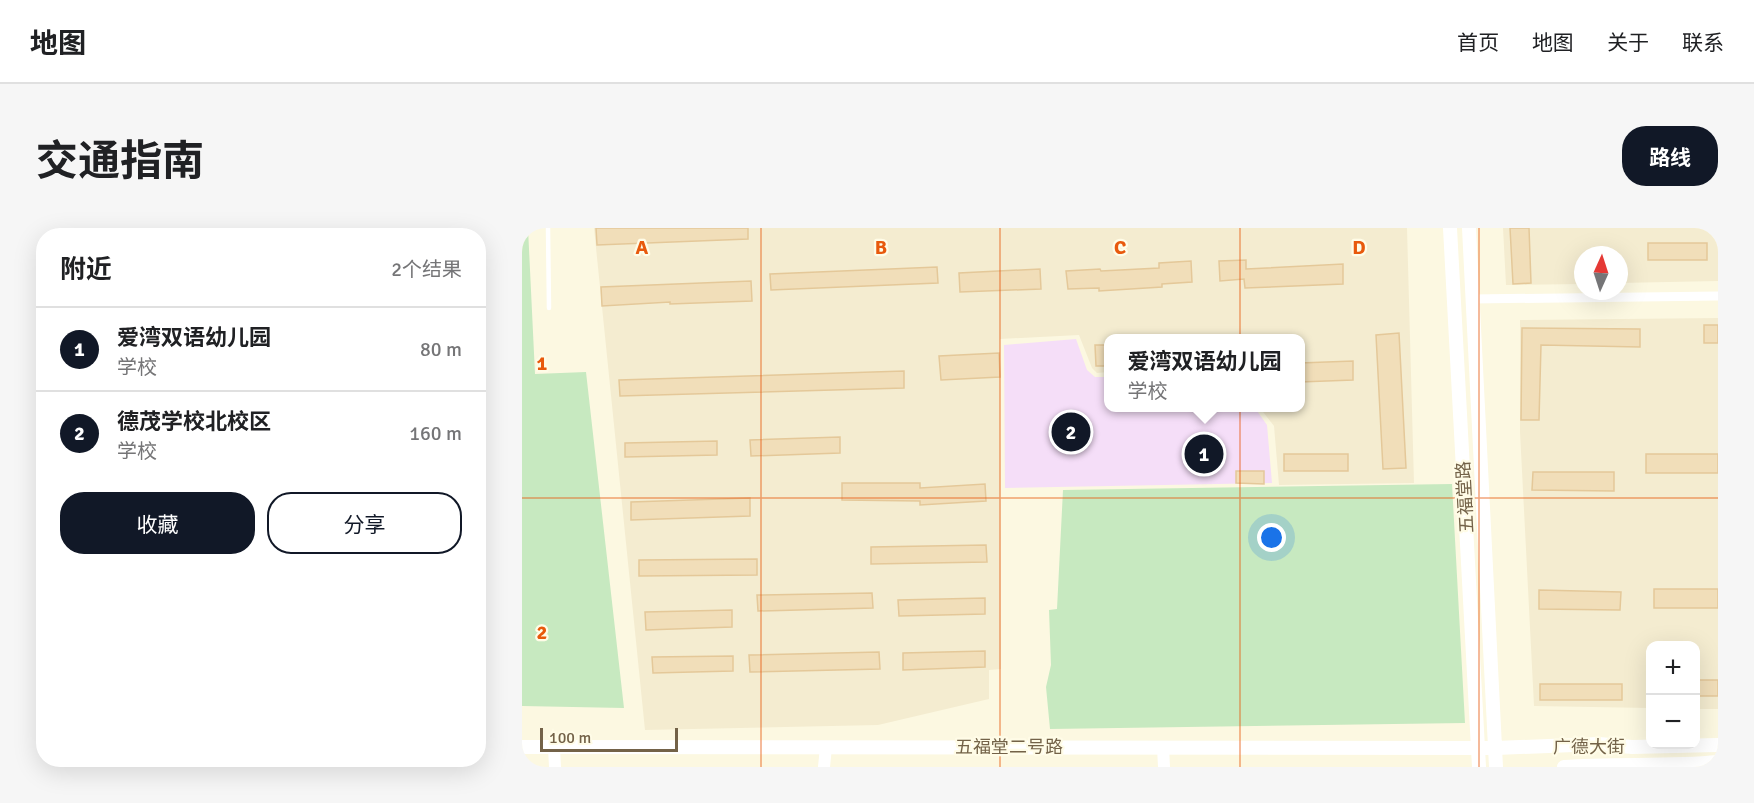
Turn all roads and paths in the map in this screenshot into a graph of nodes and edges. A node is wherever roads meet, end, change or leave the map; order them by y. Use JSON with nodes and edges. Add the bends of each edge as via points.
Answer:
{"nodes":[{"id":1,"x":548,"y":228,"type":"edge"},
{"id":2,"x":1450,"y":228,"type":"edge"},
{"id":3,"x":1469,"y":228,"type":"edge"},
{"id":4,"x":1718,"y":296,"type":"edge"},
{"id":5,"x":1473,"y":299,"type":"junction"},
{"id":6,"x":549,"y":308,"type":"dead end"},
{"id":7,"x":1718,"y":745,"type":"edge"},
{"id":8,"x":522,"y":747,"type":"edge"},
{"id":9,"x":554,"y":747,"type":"junction"},
{"id":10,"x":826,"y":747,"type":"junction"},
{"id":11,"x":1163,"y":747,"type":"junction"},
{"id":12,"x":1478,"y":748,"type":"junction"},
{"id":13,"x":1496,"y":748,"type":"junction"},
{"id":14,"x":1718,"y":762,"type":"edge"},
{"id":15,"x":555,"y":767,"type":"edge"},
{"id":16,"x":824,"y":767,"type":"edge"},
{"id":17,"x":1164,"y":767,"type":"edge"},
{"id":18,"x":1479,"y":767,"type":"edge"},
{"id":19,"x":1496,"y":767,"type":"edge"},
{"id":20,"x":1564,"y":767,"type":"edge"}],
"edges":[{"from":1,"to":6,"type":"lane"},
{"from":2,"to":12,"type":"main road","name":"五福堂路"},
{"from":3,"to":5,"type":"main road","name":"五福堂路"},
{"from":4,"to":5,"type":"street"},
{"from":5,"to":13,"type":"main road","name":"五福堂路"},
{"from":7,"to":13,"type":"main road","name":"广德大街"},
{"from":8,"to":9,"type":"main road","name":"五福堂二号路"},
{"from":9,"to":10,"type":"main road","name":"五福堂二号路"},
{"from":9,"to":15,"type":"street"},
{"from":10,"to":11,"type":"main road","name":"五福堂二号路"},
{"from":10,"to":16,"type":"street"},
{"from":11,"to":12,"type":"main road","name":"五福堂二号路"},
{"from":11,"to":17,"type":"street"},
{"from":12,"to":13,"type":"main road","name":"五福堂二号路"},
{"from":12,"to":18,"type":"main road","name":"五福堂路"},
{"from":13,"to":19,"type":"main road","name":"五福堂路"},
{"from":14,"to":20,"type":"main road","name":"广德大街"}]}
